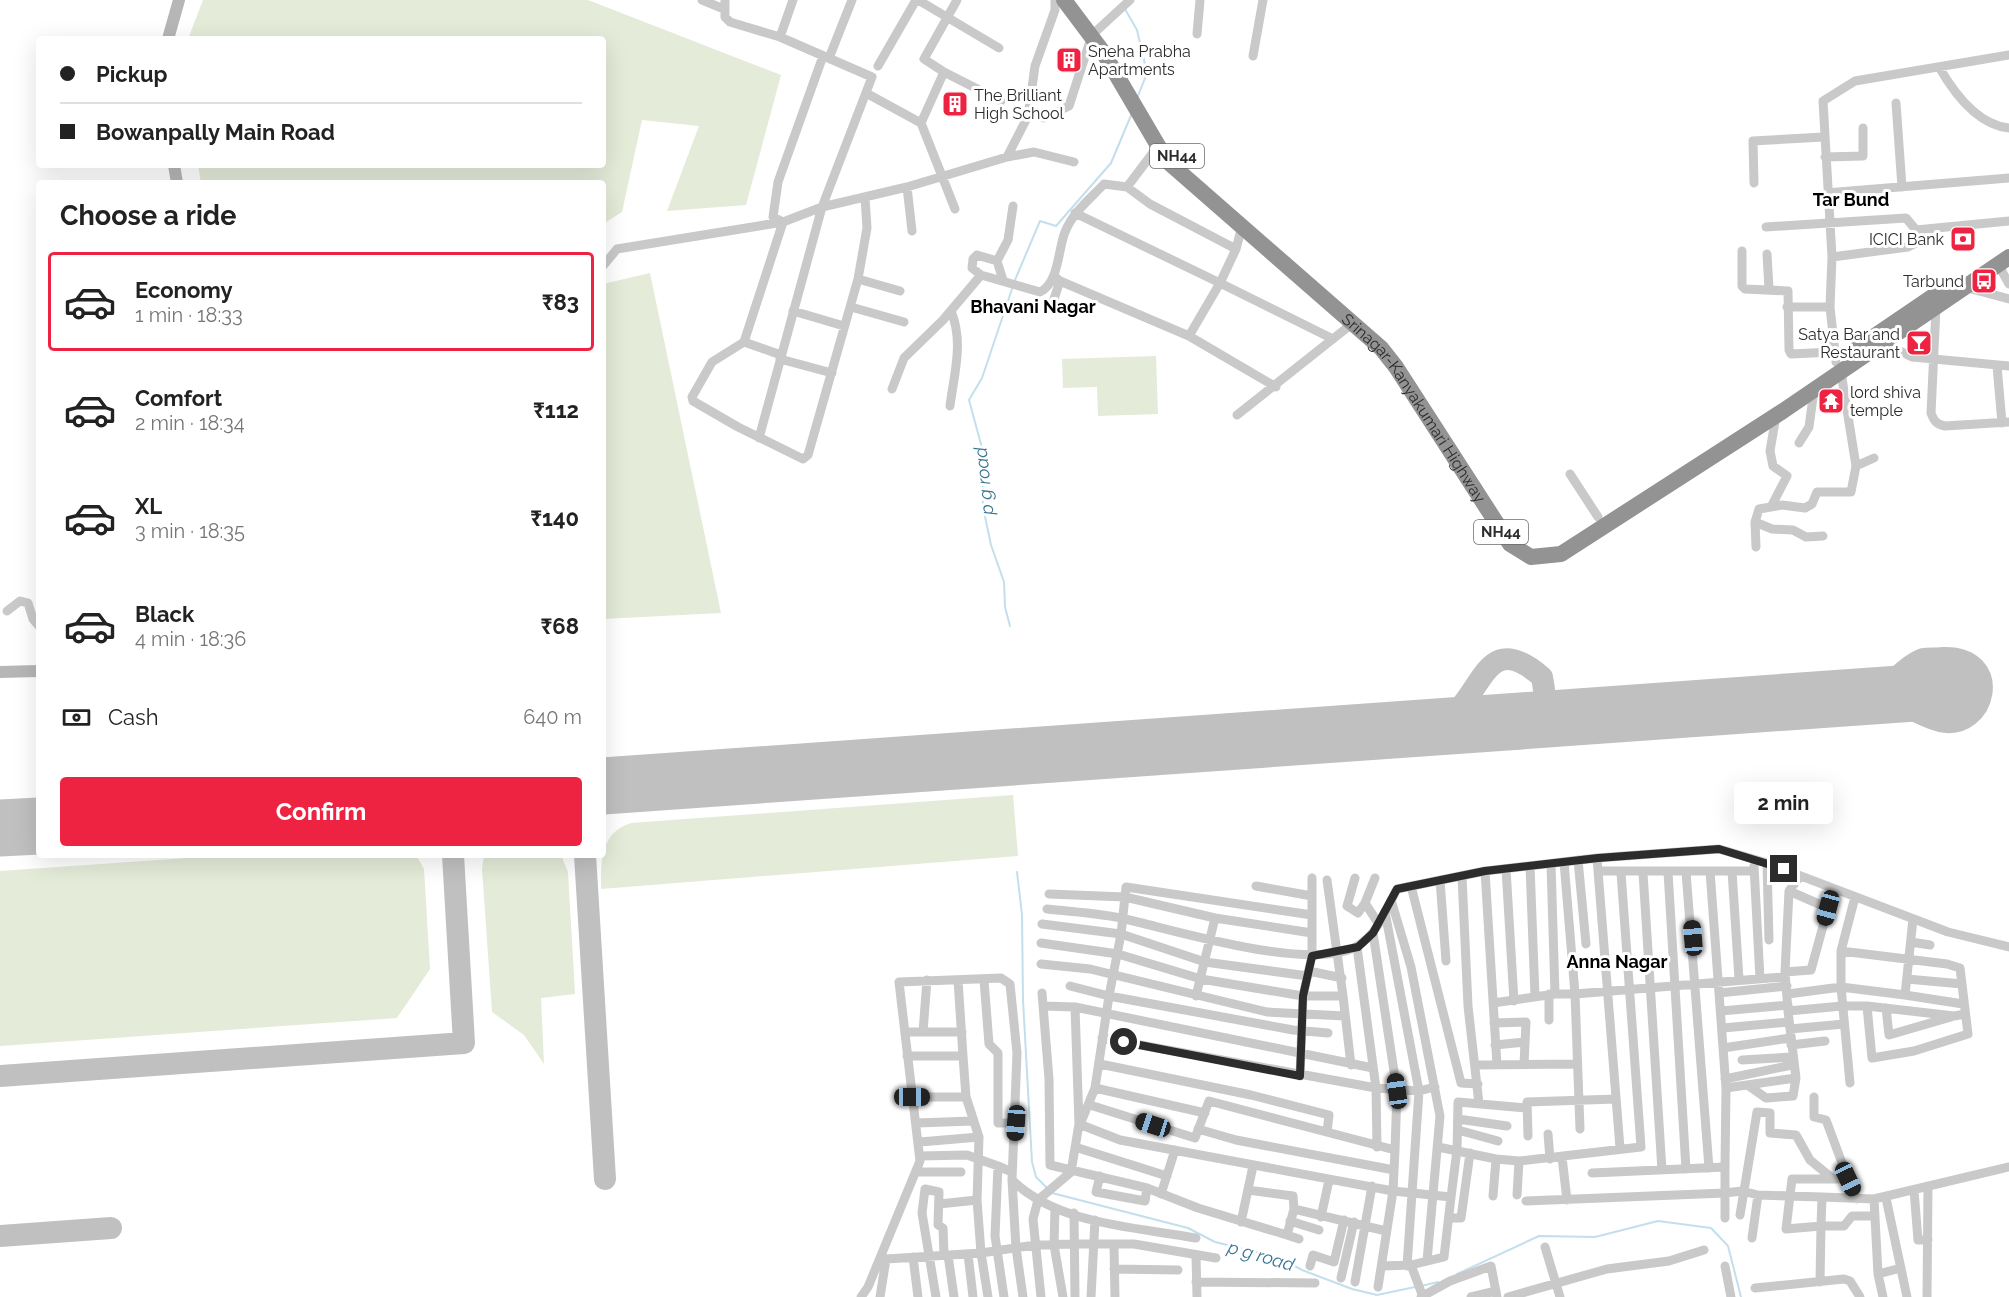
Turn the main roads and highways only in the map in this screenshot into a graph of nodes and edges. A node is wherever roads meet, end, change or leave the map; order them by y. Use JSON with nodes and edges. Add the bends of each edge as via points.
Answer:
{"nodes":[{"id":1,"x":179,"y":0,"type":"edge"},
{"id":2,"x":1064,"y":0,"type":"edge"},
{"id":3,"x":1075,"y":0,"type":"edge"},
{"id":4,"x":1095,"y":32,"type":"junction"},
{"id":5,"x":169,"y":36,"type":"edge"},
{"id":6,"x":1146,"y":117,"type":"junction"},
{"id":7,"x":2009,"y":245,"type":"edge"},
{"id":8,"x":2004,"y":260,"type":"edge"},
{"id":9,"x":1837,"y":362,"type":"junction"},
{"id":10,"x":36,"y":671,"type":"edge"},
{"id":11,"x":0,"y":672,"type":"edge"}],
"edges":[{"from":1,"to":5,"type":"main road"},
{"from":2,"to":4,"type":"highway","name":"Srinagar-Kanyakumari Highway","number":"NH44"},
{"from":3,"to":4,"type":"highway","name":"Srinagar-Kanyakumari Highway","number":"NH44"},
{"from":4,"to":6,"type":"highway","name":"Srinagar-Kanyakumari Highway","number":"NH44"},
{"from":6,"to":9,"type":"highway","name":"Srinagar-Kanyakumari Highway","number":"NH44","via":[[1175,155],[1389,342],[1517,537],[1533,546],[1556,543]]},
{"from":6,"to":9,"type":"highway","name":"Srinagar-Kanyakumari Highway","number":"NH44","via":[[1167,161],[1381,348],[1510,544],[1531,556],[1561,554],[1814,390]]},
{"from":7,"to":9,"type":"highway","name":"Srinagar-Kanyakumari Highway","number":"NH44"},
{"from":8,"to":9,"type":"highway","name":"Srinagar-Kanyakumari Highway","number":"NH44","via":[[1884,343]]},
{"from":10,"to":11,"type":"main road"}]}
